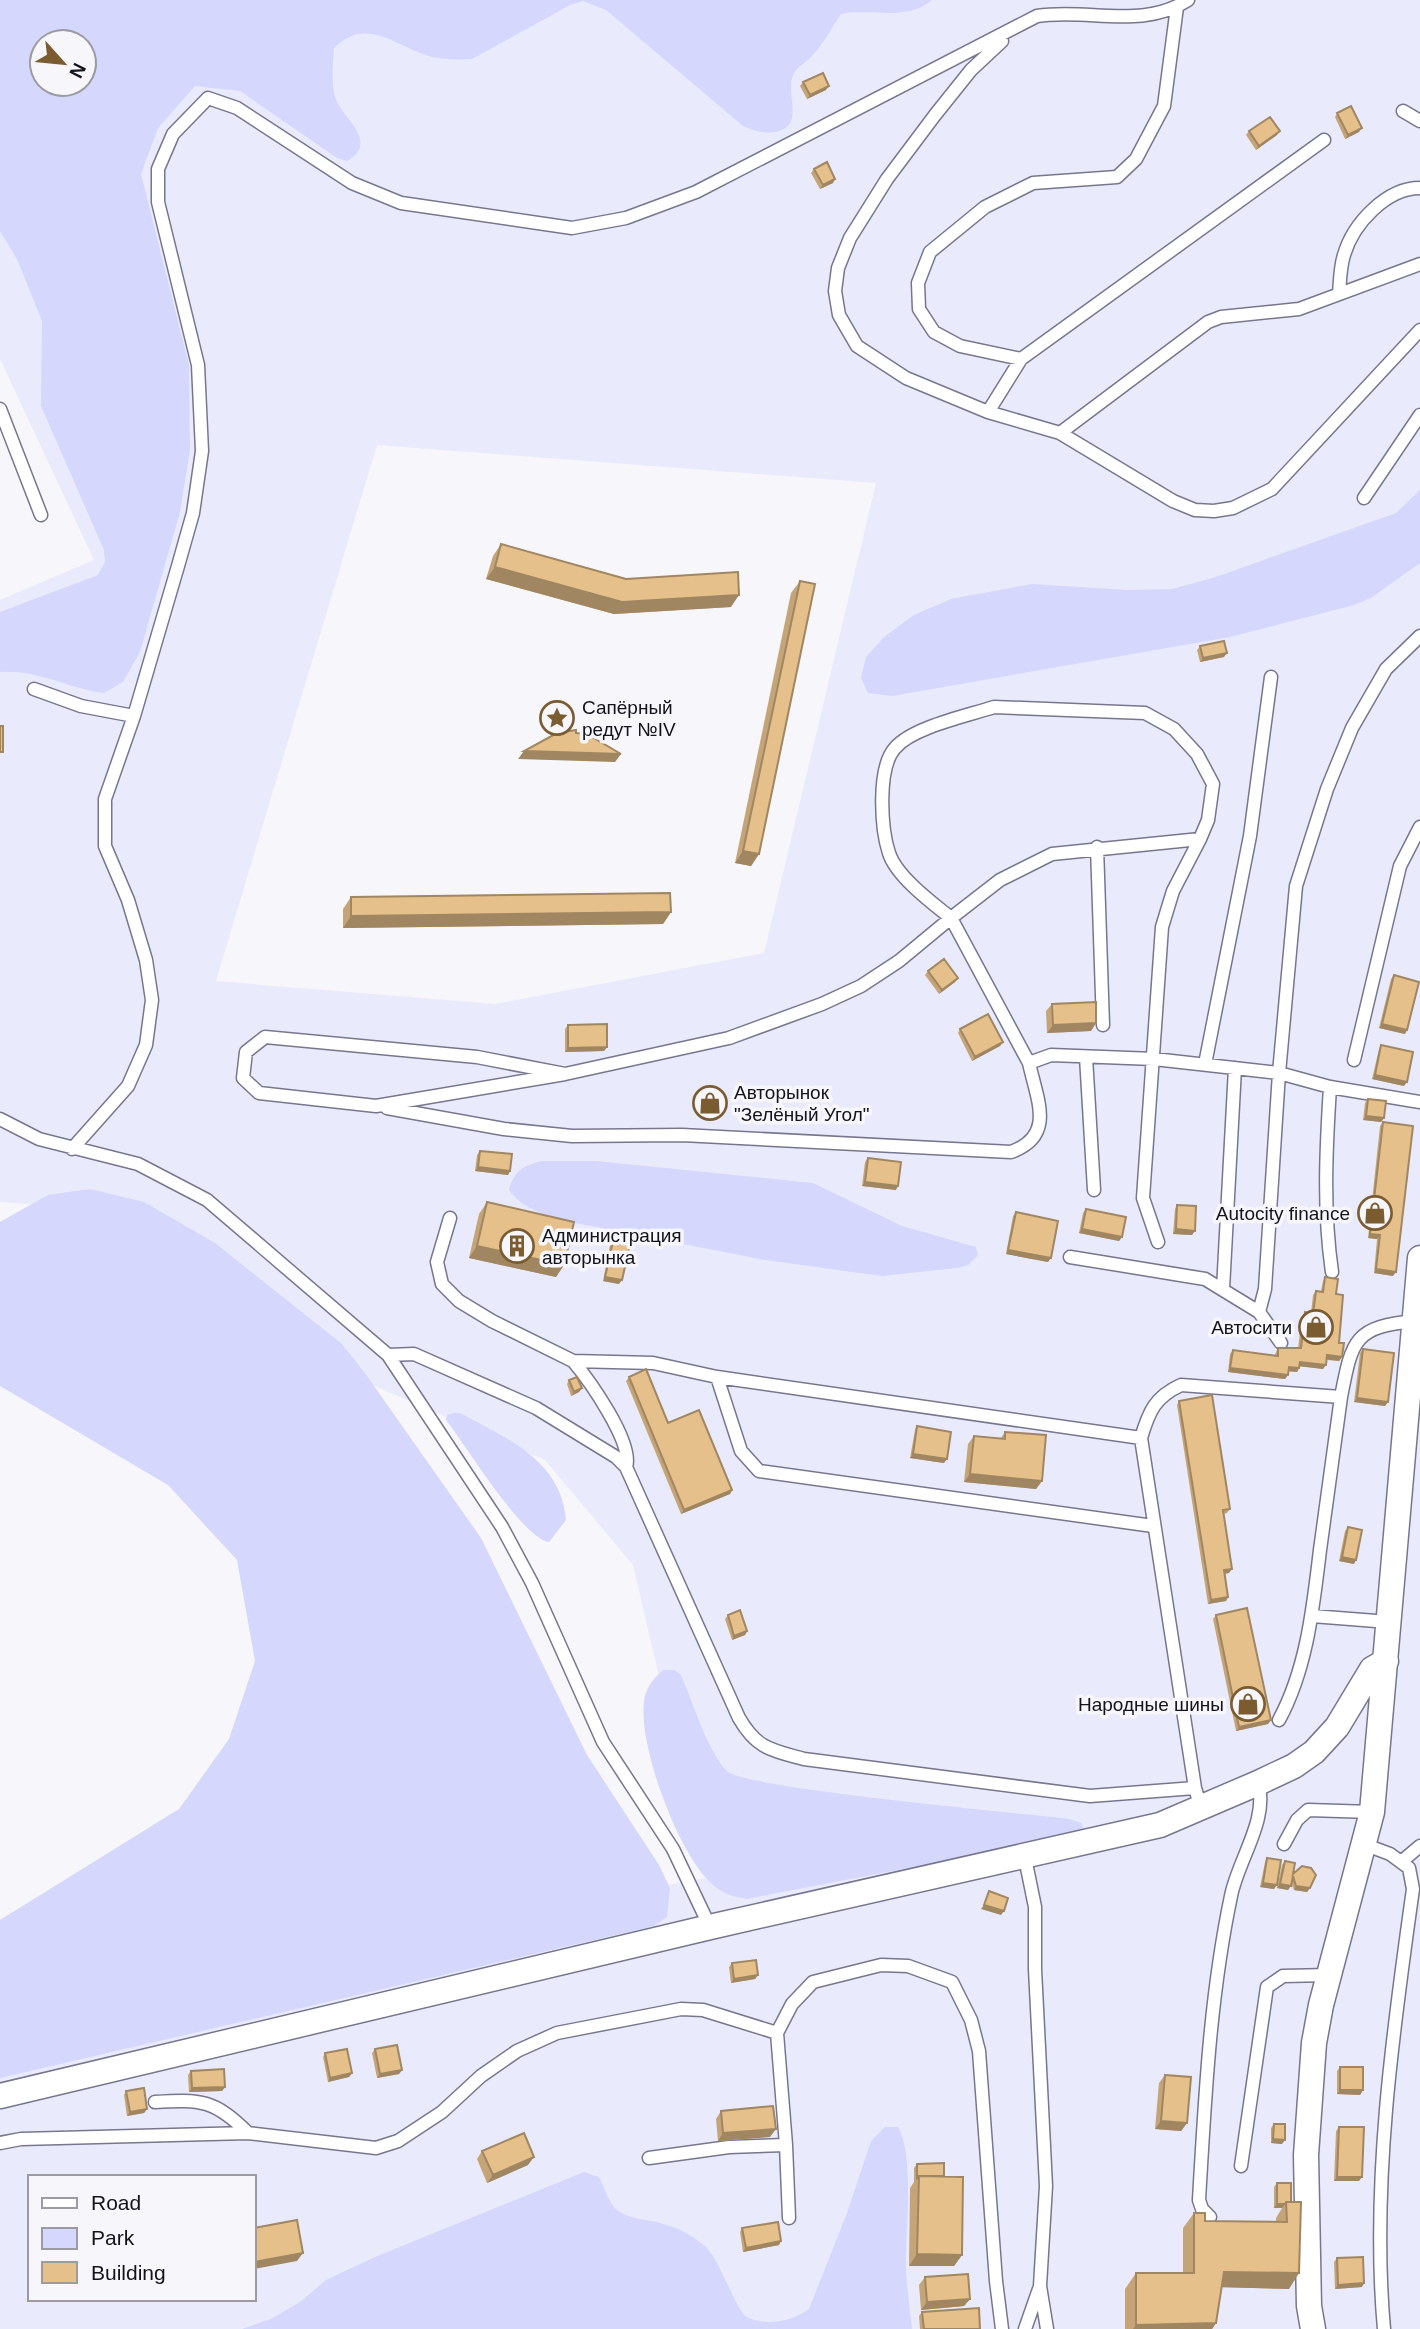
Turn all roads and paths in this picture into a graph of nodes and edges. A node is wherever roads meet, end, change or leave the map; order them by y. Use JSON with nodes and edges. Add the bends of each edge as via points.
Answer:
{"nodes":[{"id":1,"x":1183,"y":4,"type":"edge"},
{"id":2,"x":1012,"y":31,"type":"junction"},
{"id":3,"x":1403,"y":111,"type":"dead end"},
{"id":4,"x":1420,"y":121,"type":"edge"},
{"id":5,"x":1324,"y":140,"type":"dead end"},
{"id":6,"x":1420,"y":188,"type":"edge"},
{"id":7,"x":1420,"y":264,"type":"edge"},
{"id":8,"x":1339,"y":294,"type":"junction"},
{"id":9,"x":1420,"y":330,"type":"edge"},
{"id":10,"x":1021,"y":359,"type":"junction"},
{"id":11,"x":0,"y":409,"type":"edge"},
{"id":12,"x":988,"y":412,"type":"junction"},
{"id":13,"x":1420,"y":415,"type":"edge"},
{"id":14,"x":1060,"y":433,"type":"junction"},
{"id":15,"x":1364,"y":498,"type":"dead end"},
{"id":16,"x":41,"y":515,"type":"dead end"},
{"id":17,"x":1420,"y":636,"type":"edge"},
{"id":18,"x":1270,"y":677,"type":"dead end"},
{"id":19,"x":34,"y":688,"type":"dead end"},
{"id":20,"x":134,"y":716,"type":"junction"},
{"id":21,"x":1420,"y":827,"type":"edge"},
{"id":22,"x":1200,"y":839,"type":"junction"},
{"id":23,"x":1097,"y":847,"type":"junction"},
{"id":24,"x":951,"y":918,"type":"junction"},
{"id":25,"x":1103,"y":1025,"type":"dead end"},
{"id":26,"x":1086,"y":1057,"type":"junction"},
{"id":27,"x":1154,"y":1059,"type":"junction"},
{"id":28,"x":1354,"y":1060,"type":"dead end"},
{"id":29,"x":1029,"y":1063,"type":"junction"},
{"id":30,"x":1205,"y":1064,"type":"junction"},
{"id":31,"x":1234,"y":1068,"type":"junction"},
{"id":32,"x":1279,"y":1073,"type":"junction"},
{"id":33,"x":565,"y":1074,"type":"junction"},
{"id":34,"x":1330,"y":1087,"type":"junction"},
{"id":35,"x":1420,"y":1102,"type":"edge"},
{"id":36,"x":376,"y":1106,"type":"junction"},
{"id":37,"x":0,"y":1119,"type":"edge"},
{"id":38,"x":72,"y":1149,"type":"junction"},
{"id":39,"x":1094,"y":1190,"type":"dead end"},
{"id":40,"x":450,"y":1218,"type":"dead end"},
{"id":41,"x":1158,"y":1242,"type":"dead end"},
{"id":42,"x":1070,"y":1257,"type":"dead end"},
{"id":43,"x":1420,"y":1258,"type":"edge"},
{"id":44,"x":1332,"y":1272,"type":"dead end"},
{"id":45,"x":1223,"y":1289,"type":"junction"},
{"id":46,"x":1259,"y":1312,"type":"junction"},
{"id":47,"x":1418,"y":1321,"type":"edge"},
{"id":48,"x":1280,"y":1343,"type":"dead end"},
{"id":49,"x":388,"y":1355,"type":"junction"},
{"id":50,"x":573,"y":1361,"type":"junction"},
{"id":51,"x":717,"y":1377,"type":"junction"},
{"id":52,"x":1416,"y":1385,"type":"edge"},
{"id":53,"x":1341,"y":1397,"type":"junction"},
{"id":54,"x":1141,"y":1438,"type":"junction"},
{"id":55,"x":626,"y":1467,"type":"junction"},
{"id":56,"x":1153,"y":1526,"type":"junction"},
{"id":57,"x":1312,"y":1616,"type":"junction"},
{"id":58,"x":1389,"y":1622,"type":"junction"},
{"id":59,"x":1386,"y":1661,"type":"junction"},
{"id":60,"x":1279,"y":1720,"type":"dead end"},
{"id":61,"x":1258,"y":1783,"type":"junction"},
{"id":62,"x":1198,"y":1798,"type":"junction"},
{"id":63,"x":1372,"y":1812,"type":"junction"},
{"id":64,"x":1284,"y":1844,"type":"dead end"},
{"id":65,"x":1366,"y":1845,"type":"junction"},
{"id":66,"x":1420,"y":1846,"type":"edge"},
{"id":67,"x":1024,"y":1858,"type":"junction"},
{"id":68,"x":1401,"y":1862,"type":"junction"},
{"id":69,"x":710,"y":1927,"type":"junction"},
{"id":70,"x":1329,"y":1975,"type":"junction"},
{"id":71,"x":777,"y":2032,"type":"junction"},
{"id":72,"x":0,"y":2096,"type":"edge"},
{"id":73,"x":155,"y":2102,"type":"dead end"},
{"id":74,"x":248,"y":2133,"type":"junction"},
{"id":75,"x":0,"y":2143,"type":"edge"},
{"id":76,"x":786,"y":2145,"type":"junction"},
{"id":77,"x":649,"y":2158,"type":"dead end"},
{"id":78,"x":1241,"y":2166,"type":"dead end"},
{"id":79,"x":1210,"y":2217,"type":"dead end"},
{"id":80,"x":789,"y":2218,"type":"dead end"},
{"id":81,"x":1040,"y":2286,"type":"junction"},
{"id":82,"x":1002,"y":2329,"type":"edge"},
{"id":83,"x":1026,"y":2329,"type":"edge"},
{"id":84,"x":1047,"y":2329,"type":"edge"},
{"id":85,"x":1313,"y":2329,"type":"edge"},
{"id":86,"x":1384,"y":2329,"type":"edge"}],
"edges":[{"from":1,"to":2,"type":"lane","via":[[1143,17],[1056,13],[1037,16]]},
{"from":1,"to":10,"type":"lane","via":[[1164,106],[1136,159],[1117,177],[1033,183],[985,207],[930,253],[918,283],[919,309],[934,332],[960,346]]},
{"from":2,"to":12,"type":"lane","via":[[971,70],[887,179],[850,238],[835,291],[839,315],[857,346],[905,378]]},
{"from":2,"to":20,"type":"lane","via":[[696,192],[625,218],[572,228],[401,203],[352,183],[237,107],[208,98],[173,134],[158,169],[158,202],[198,365],[202,450],[192,513]]},
{"from":3,"to":4,"type":"lane"},
{"from":5,"to":10,"type":"lane"},
{"from":6,"to":8,"type":"lane","via":[[1378,205],[1357,229],[1344,255]]},
{"from":7,"to":8,"type":"lane"},
{"from":8,"to":14,"type":"lane","via":[[1299,309],[1208,322]]},
{"from":9,"to":14,"type":"lane","via":[[1272,489],[1233,508],[1195,510],[1173,501]]},
{"from":10,"to":12,"type":"lane"},
{"from":11,"to":16,"type":"lane"},
{"from":12,"to":14,"type":"lane"},
{"from":13,"to":15,"type":"lane"},
{"from":17,"to":32,"type":"lane","via":[[1386,669],[1352,728],[1296,886]]},
{"from":18,"to":30,"type":"lane","via":[[1250,836]]},
{"from":19,"to":20,"type":"lane","via":[[81,706]]},
{"from":20,"to":38,"type":"lane","via":[[105,799],[105,846],[146,960],[152,1000],[146,1045],[128,1086]]},
{"from":21,"to":28,"type":"lane","via":[[1400,866]]},
{"from":22,"to":23,"type":"lane"},
{"from":22,"to":24,"type":"lane","via":[[1213,784],[1197,754],[1174,729],[1145,713],[994,707],[924,731],[895,748],[885,770],[882,792],[889,854],[916,889]]},
{"from":22,"to":27,"type":"lane","via":[[1173,891],[1162,927]]},
{"from":23,"to":24,"type":"lane","via":[[1052,854],[1000,880]]},
{"from":23,"to":25,"type":"lane"},
{"from":24,"to":29,"type":"lane"},
{"from":24,"to":33,"type":"lane","via":[[890,967],[822,1004],[729,1038]]},
{"from":26,"to":27,"type":"lane"},
{"from":26,"to":29,"type":"lane","via":[[1051,1055]]},
{"from":26,"to":39,"type":"lane"},
{"from":27,"to":30,"type":"lane"},
{"from":27,"to":41,"type":"lane","via":[[1143,1198]]},
{"from":29,"to":36,"type":"lane","via":[[1040,1128],[1029,1145],[1011,1152],[682,1135],[572,1136]]},
{"from":30,"to":31,"type":"lane"},
{"from":31,"to":32,"type":"lane"},
{"from":31,"to":45,"type":"lane"},
{"from":32,"to":34,"type":"lane"},
{"from":32,"to":46,"type":"lane","via":[[1265,1289]]},
{"from":33,"to":36,"type":"lane"},
{"from":33,"to":36,"type":"lane","via":[[478,1057],[265,1037],[246,1052],[243,1078],[258,1093]]},
{"from":34,"to":35,"type":"lane"},
{"from":34,"to":44,"type":"lane","via":[[1325,1175]]},
{"from":37,"to":38,"type":"lane"},
{"from":38,"to":49,"type":"lane","via":[[138,1164],[207,1200]]},
{"from":40,"to":50,"type":"lane","via":[[437,1262],[442,1284],[492,1321]]},
{"from":42,"to":45,"type":"lane","via":[[1186,1275]]},
{"from":43,"to":47,"type":"street"},
{"from":45,"to":46,"type":"lane"},
{"from":46,"to":48,"type":"lane"},
{"from":47,"to":52,"type":"street"},
{"from":47,"to":53,"type":"lane","via":[[1367,1331],[1350,1349]]},
{"from":49,"to":55,"type":"lane","via":[[414,1354],[536,1408]]},
{"from":49,"to":69,"type":"lane","via":[[502,1527],[603,1742],[673,1849]]},
{"from":50,"to":51,"type":"lane","via":[[653,1363]]},
{"from":50,"to":55,"type":"lane","via":[[597,1390],[625,1448]]},
{"from":51,"to":54,"type":"lane"},
{"from":51,"to":56,"type":"lane","via":[[741,1451],[759,1471]]},
{"from":52,"to":58,"type":"street"},
{"from":53,"to":54,"type":"lane","via":[[1181,1385],[1162,1394],[1149,1411]]},
{"from":53,"to":57,"type":"lane"},
{"from":54,"to":56,"type":"lane"},
{"from":55,"to":62,"type":"lane","via":[[739,1718],[760,1745],[804,1759],[1090,1796]]},
{"from":56,"to":62,"type":"lane"},
{"from":57,"to":58,"type":"lane"},
{"from":57,"to":60,"type":"lane","via":[[1289,1702]]},
{"from":58,"to":59,"type":"street"},
{"from":59,"to":61,"type":"street","via":[[1372,1669],[1337,1727],[1314,1752]]},
{"from":59,"to":63,"type":"street"},
{"from":61,"to":62,"type":"street"},
{"from":61,"to":79,"type":"lane","via":[[1262,1802],[1232,1890],[1216,1967],[1199,2200]]},
{"from":62,"to":67,"type":"street","via":[[1160,1825]]},
{"from":63,"to":64,"type":"lane","via":[[1307,1810]]},
{"from":63,"to":65,"type":"street"},
{"from":65,"to":68,"type":"lane"},
{"from":65,"to":70,"type":"street"},
{"from":66,"to":68,"type":"lane"},
{"from":67,"to":69,"type":"street"},
{"from":67,"to":81,"type":"lane","via":[[1035,1908],[1046,2186]]},
{"from":68,"to":86,"type":"lane","via":[[1409,1868],[1413,1889],[1386,2109],[1380,2283]]},
{"from":69,"to":72,"type":"street"},
{"from":70,"to":78,"type":"lane","via":[[1283,1976],[1267,1987]]},
{"from":70,"to":85,"type":"street","via":[[1314,2043],[1306,2155]]},
{"from":71,"to":74,"type":"lane","via":[[702,2010],[681,2009],[557,2033],[528,2045],[481,2076],[442,2112],[398,2141],[376,2148]]},
{"from":71,"to":76,"type":"lane"},
{"from":71,"to":82,"type":"lane","via":[[792,2004],[813,1982],[881,1965],[908,1966],[952,1982],[971,2020],[979,2051]]},
{"from":73,"to":74,"type":"lane","via":[[212,2104]]},
{"from":74,"to":75,"type":"lane"},
{"from":76,"to":77,"type":"lane"},
{"from":76,"to":80,"type":"lane"},
{"from":81,"to":83,"type":"lane"},
{"from":81,"to":84,"type":"lane"}]}
